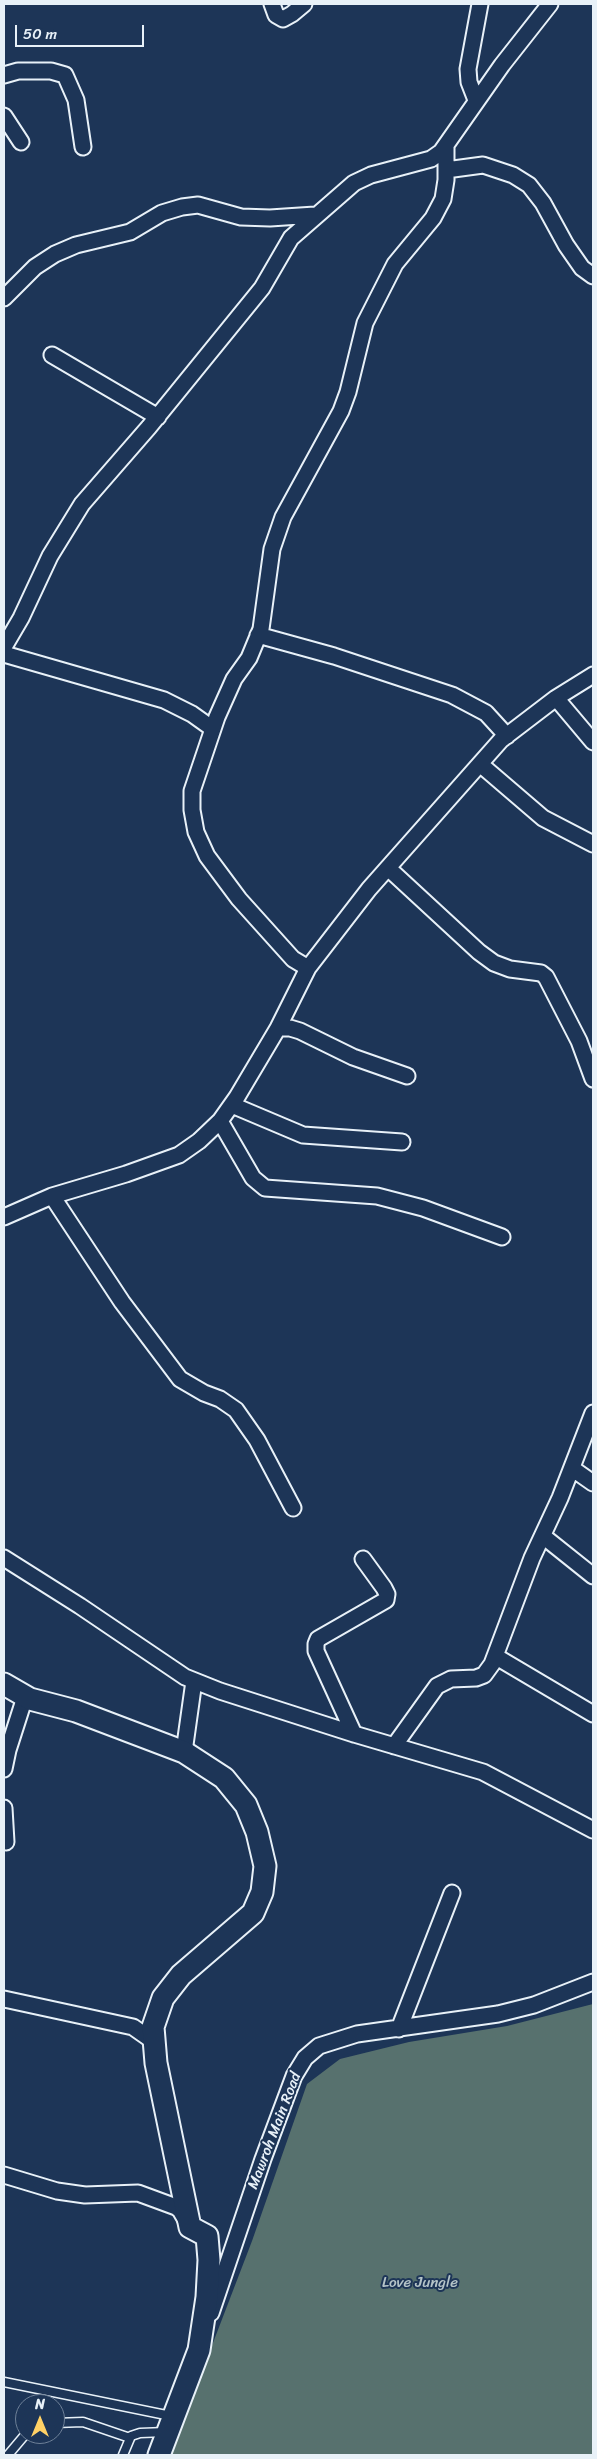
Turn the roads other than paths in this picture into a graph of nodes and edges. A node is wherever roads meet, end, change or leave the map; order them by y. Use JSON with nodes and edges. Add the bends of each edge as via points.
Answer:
{"nodes":[{"id":1,"x":272,"y":4,"type":"edge"},
{"id":2,"x":304,"y":4,"type":"edge"},
{"id":3,"x":480,"y":4,"type":"edge"},
{"id":4,"x":550,"y":4,"type":"edge"},
{"id":5,"x":4,"y":75,"type":"edge"},
{"id":6,"x":476,"y":100,"type":"junction"},
{"id":7,"x":4,"y":116,"type":"edge"},
{"id":8,"x":22,"y":142,"type":"dead end"},
{"id":9,"x":446,"y":146,"type":"junction"},
{"id":10,"x":83,"y":147,"type":"dead end"},
{"id":11,"x":446,"y":170,"type":"junction"},
{"id":12,"x":315,"y":215,"type":"junction"},
{"id":13,"x":593,"y":276,"type":"edge"},
{"id":14,"x":4,"y":298,"type":"edge"},
{"id":15,"x":52,"y":355,"type":"dead end"},
{"id":16,"x":158,"y":416,"type":"junction"},
{"id":17,"x":258,"y":635,"type":"junction"},
{"id":18,"x":4,"y":647,"type":"edge"},
{"id":19,"x":4,"y":654,"type":"edge"},
{"id":20,"x":593,"y":675,"type":"edge"},
{"id":21,"x":556,"y":698,"type":"junction"},
{"id":22,"x":213,"y":729,"type":"junction"},
{"id":23,"x":507,"y":736,"type":"junction"},
{"id":24,"x":593,"y":742,"type":"edge"},
{"id":25,"x":480,"y":764,"type":"junction"},
{"id":26,"x":593,"y":844,"type":"edge"},
{"id":27,"x":388,"y":868,"type":"junction"},
{"id":28,"x":308,"y":968,"type":"junction"},
{"id":29,"x":278,"y":1028,"type":"junction"},
{"id":30,"x":407,"y":1076,"type":"dead end"},
{"id":31,"x":593,"y":1079,"type":"edge"},
{"id":32,"x":232,"y":1105,"type":"junction"},
{"id":33,"x":220,"y":1121,"type":"junction"},
{"id":34,"x":402,"y":1142,"type":"dead end"},
{"id":35,"x":52,"y":1196,"type":"junction"},
{"id":36,"x":4,"y":1217,"type":"edge"},
{"id":37,"x":502,"y":1238,"type":"dead end"},
{"id":38,"x":593,"y":1413,"type":"edge"},
{"id":39,"x":573,"y":1469,"type":"junction"},
{"id":40,"x":593,"y":1483,"type":"edge"},
{"id":41,"x":293,"y":1508,"type":"dead end"},
{"id":42,"x":543,"y":1536,"type":"junction"},
{"id":43,"x":4,"y":1558,"type":"edge"},
{"id":44,"x":363,"y":1559,"type":"dead end"},
{"id":45,"x":593,"y":1576,"type":"edge"},
{"id":46,"x":495,"y":1656,"type":"junction"},
{"id":47,"x":194,"y":1681,"type":"junction"},
{"id":48,"x":4,"y":1684,"type":"edge"},
{"id":49,"x":25,"y":1697,"type":"junction"},
{"id":50,"x":593,"y":1714,"type":"edge"},
{"id":51,"x":354,"y":1734,"type":"junction"},
{"id":52,"x":394,"y":1746,"type":"junction"},
{"id":53,"x":184,"y":1752,"type":"junction"},
{"id":54,"x":4,"y":1769,"type":"edge"},
{"id":55,"x":4,"y":1808,"type":"edge"},
{"id":56,"x":593,"y":1830,"type":"edge"},
{"id":57,"x":6,"y":1842,"type":"dead end"},
{"id":58,"x":452,"y":1893,"type":"dead end"},
{"id":59,"x":593,"y":1982,"type":"edge"},
{"id":60,"x":4,"y":1999,"type":"edge"},
{"id":61,"x":399,"y":2029,"type":"junction"},
{"id":62,"x":153,"y":2041,"type":"junction"},
{"id":63,"x":4,"y":2175,"type":"edge"},
{"id":64,"x":190,"y":2228,"type":"junction"},
{"id":65,"x":199,"y":2350,"type":"junction"},
{"id":66,"x":4,"y":2382,"type":"edge"},
{"id":67,"x":65,"y":2423,"type":"edge"},
{"id":68,"x":171,"y":2424,"type":"junction"},
{"id":69,"x":130,"y":2438,"type":"junction"},
{"id":70,"x":17,"y":2444,"type":"edge"},
{"id":71,"x":8,"y":2455,"type":"edge"},
{"id":72,"x":123,"y":2455,"type":"edge"},
{"id":73,"x":159,"y":2455,"type":"edge"}],
"edges":[{"from":1,"to":2,"type":"street","via":[[276,15],[283,19]]},
{"from":3,"to":6,"type":"street","via":[[468,69]]},
{"from":4,"to":6,"type":"street"},
{"from":5,"to":10,"type":"street","via":[[18,71],[50,71],[64,75],[76,100]]},
{"from":6,"to":9,"type":"street"},
{"from":7,"to":8,"type":"street"},
{"from":9,"to":11,"type":"street"},
{"from":9,"to":12,"type":"street","via":[[431,159],[371,174],[354,183]]},
{"from":11,"to":13,"type":"street","via":[[483,164],[513,174],[529,185],[582,268]]},
{"from":11,"to":17,"type":"street","via":[[443,199],[433,218],[395,264],[377,297],[360,340],[341,411],[283,517],[272,549]]},
{"from":12,"to":14,"type":"street","via":[[241,217],[198,205],[182,207],[162,213],[130,232],[76,245],[55,254],[35,267]]},
{"from":12,"to":16,"type":"street","via":[[291,238],[262,288]]},
{"from":15,"to":16,"type":"street"},
{"from":16,"to":18,"type":"street","via":[[99,484],[65,530]]},
{"from":17,"to":22,"type":"street","via":[[249,658],[234,678]]},
{"from":17,"to":23,"type":"street","via":[[452,695],[486,713]]},
{"from":19,"to":22,"type":"street","via":[[164,700]]},
{"from":20,"to":21,"type":"street"},
{"from":21,"to":23,"type":"street"},
{"from":21,"to":24,"type":"street"},
{"from":22,"to":28,"type":"street","via":[[192,791],[192,810],[200,844],[245,906],[293,959]]},
{"from":23,"to":25,"type":"street"},
{"from":25,"to":26,"type":"street","via":[[543,818]]},
{"from":25,"to":27,"type":"street"},
{"from":27,"to":28,"type":"street"},
{"from":27,"to":31,"type":"street","via":[[494,963],[510,970],[541,973],[546,977],[579,1041]]},
{"from":28,"to":29,"type":"street"},
{"from":29,"to":30,"type":"street","via":[[300,1031],[353,1057]]},
{"from":29,"to":32,"type":"street"},
{"from":32,"to":33,"type":"street"},
{"from":32,"to":34,"type":"street","via":[[303,1135]]},
{"from":33,"to":35,"type":"street","via":[[179,1154]]},
{"from":33,"to":37,"type":"street","via":[[253,1178],[264,1188],[377,1196],[423,1208]]},
{"from":35,"to":36,"type":"street"},
{"from":35,"to":41,"type":"street","via":[[122,1302],[180,1379],[220,1398],[236,1410],[257,1440]]},
{"from":38,"to":39,"type":"street"},
{"from":39,"to":40,"type":"street"},
{"from":39,"to":42,"type":"street"},
{"from":42,"to":45,"type":"street"},
{"from":42,"to":46,"type":"street"},
{"from":43,"to":47,"type":"street"},
{"from":44,"to":51,"type":"street","via":[[384,1588],[386,1600],[318,1638],[316,1644],[316,1651]]},
{"from":46,"to":50,"type":"street"},
{"from":46,"to":52,"type":"street","via":[[484,1675],[451,1679],[437,1686]]},
{"from":47,"to":51,"type":"street"},
{"from":47,"to":53,"type":"street"},
{"from":48,"to":49,"type":"street"},
{"from":49,"to":53,"type":"street","via":[[76,1711]]},
{"from":49,"to":54,"type":"street"},
{"from":51,"to":52,"type":"street"},
{"from":52,"to":56,"type":"street","via":[[483,1772]]},
{"from":53,"to":62,"type":"street","via":[[224,1778],[246,1805],[265,1866],[262,1892],[253,1913],[181,1976],[163,1998],[153,2027]]},
{"from":55,"to":57,"type":"street"},
{"from":58,"to":61,"type":"street"},
{"from":59,"to":61,"type":"street","name":"Mawroh Main Road","via":[[534,2005],[498,2014]]},
{"from":60,"to":62,"type":"street","via":[[133,2027]]},
{"from":61,"to":65,"type":"street","name":"Mawroh Main Road","via":[[335,2039],[319,2046],[305,2058],[294,2076],[263,2159]]},
{"from":62,"to":64,"type":"street"},
{"from":63,"to":64,"type":"street","via":[[85,2195],[138,2193],[176,2207]]},
{"from":64,"to":65,"type":"street","via":[[207,2236],[209,2260]]},
{"from":65,"to":68,"type":"street"},
{"from":66,"to":68,"type":"lane"},
{"from":67,"to":69,"type":"lane","via":[[83,2422]]},
{"from":68,"to":69,"type":"lane"},
{"from":68,"to":73,"type":"street"},
{"from":69,"to":72,"type":"lane"},
{"from":70,"to":71,"type":"lane"}]}
